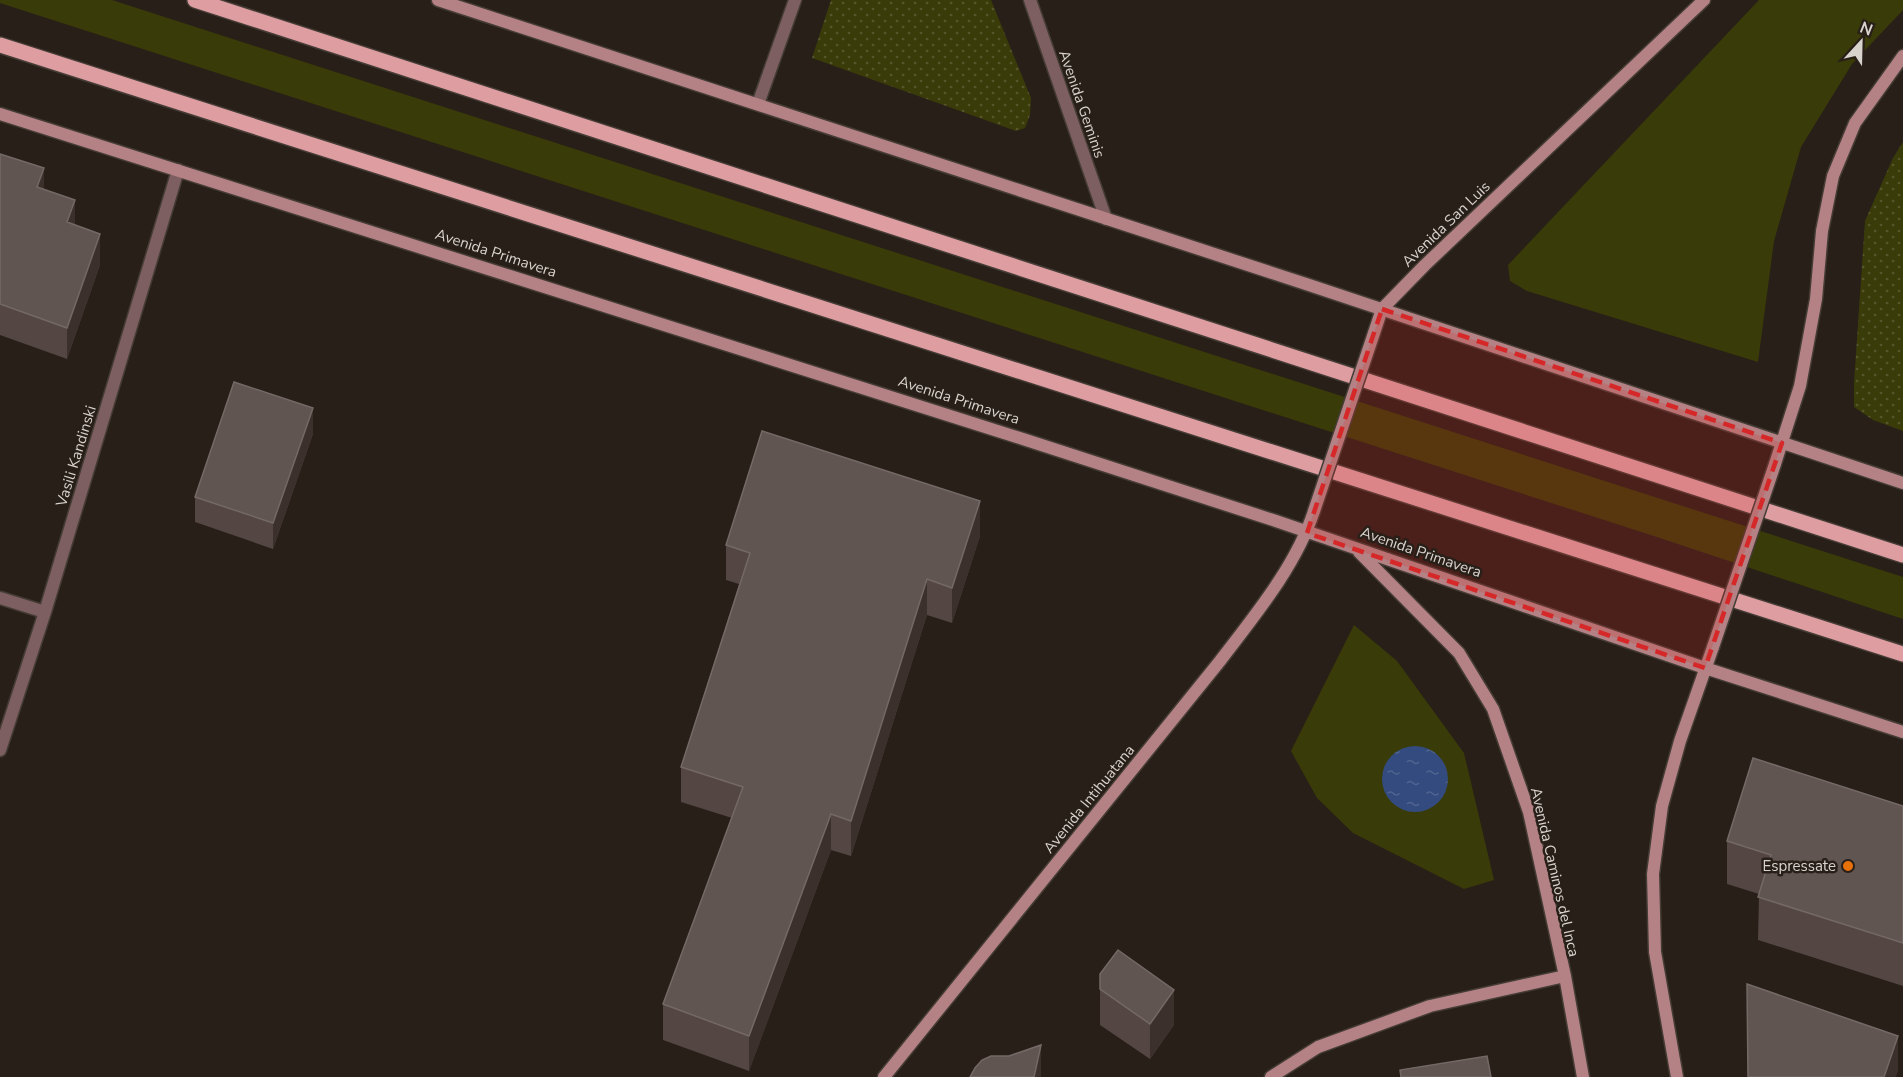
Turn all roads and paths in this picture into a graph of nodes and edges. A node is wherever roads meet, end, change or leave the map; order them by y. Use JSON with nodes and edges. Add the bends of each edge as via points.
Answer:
{"nodes":[{"id":1,"x":195,"y":0,"type":"edge"},
{"id":2,"x":438,"y":0,"type":"edge"},
{"id":3,"x":795,"y":0,"type":"edge"},
{"id":4,"x":1030,"y":0,"type":"edge"},
{"id":5,"x":1704,"y":0,"type":"edge"},
{"id":6,"x":0,"y":45,"type":"edge"},
{"id":7,"x":1903,"y":56,"type":"edge"},
{"id":8,"x":758,"y":104,"type":"junction"},
{"id":9,"x":0,"y":114,"type":"edge"},
{"id":10,"x":178,"y":170,"type":"junction"},
{"id":11,"x":1106,"y":219,"type":"junction"},
{"id":12,"x":1382,"y":309,"type":"junction"},
{"id":13,"x":1782,"y":443,"type":"junction"},
{"id":14,"x":1903,"y":483,"type":"edge"},
{"id":15,"x":1307,"y":533,"type":"junction"},
{"id":16,"x":1356,"y":549,"type":"junction"},
{"id":17,"x":1903,"y":555,"type":"edge"},
{"id":18,"x":0,"y":598,"type":"edge"},
{"id":19,"x":45,"y":612,"type":"junction"},
{"id":20,"x":1903,"y":654,"type":"edge"},
{"id":21,"x":1705,"y":668,"type":"junction"},
{"id":22,"x":1903,"y":732,"type":"edge"},
{"id":23,"x":0,"y":750,"type":"edge"},
{"id":24,"x":1564,"y":976,"type":"junction"},
{"id":25,"x":884,"y":1077,"type":"edge"},
{"id":26,"x":1271,"y":1077,"type":"edge"},
{"id":27,"x":1583,"y":1077,"type":"edge"},
{"id":28,"x":1677,"y":1077,"type":"edge"}],
"edges":[{"from":1,"to":17,"type":"main road"},
{"from":2,"to":8,"type":"main road"},
{"from":3,"to":8,"type":"street"},
{"from":4,"to":11,"type":"street","name":"Avenida Geminis"},
{"from":5,"to":12,"type":"main road","name":"Avenida San Luis"},
{"from":6,"to":20,"type":"main road"},
{"from":7,"to":13,"type":"main road","via":[[1855,123],[1833,176],[1800,386]]},
{"from":8,"to":11,"type":"main road"},
{"from":9,"to":10,"type":"main road","name":"Avenida Primavera"},
{"from":10,"to":15,"type":"main road","name":"Avenida Primavera"},
{"from":10,"to":19,"type":"street","name":"Vasili Kandinski"},
{"from":11,"to":12,"type":"main road"},
{"from":12,"to":13,"type":"main road"},
{"from":12,"to":15,"type":"main road","name":"Avenida San Luis","bridge":true},
{"from":13,"to":14,"type":"main road"},
{"from":13,"to":21,"type":"main road","bridge":true},
{"from":15,"to":16,"type":"main road","name":"Avenida Primavera"},
{"from":15,"to":25,"type":"main road","name":"Avenida Intihuatana","via":[[1269,597],[1220,661]]},
{"from":16,"to":21,"type":"main road","name":"Avenida Primavera"},
{"from":16,"to":24,"type":"main road","name":"Avenida Caminos del Inca","via":[[1459,653],[1493,710],[1529,812]]},
{"from":18,"to":19,"type":"street"},
{"from":19,"to":23,"type":"street","name":"Vasili Kandinski"},
{"from":21,"to":22,"type":"main road","name":"Avenida Primavera"},
{"from":21,"to":28,"type":"main road","via":[[1662,806],[1653,874],[1655,952]]},
{"from":24,"to":26,"type":"main road","via":[[1430,1006],[1318,1047]]},
{"from":24,"to":27,"type":"main road","name":"Avenida Caminos del Inca"}]}
